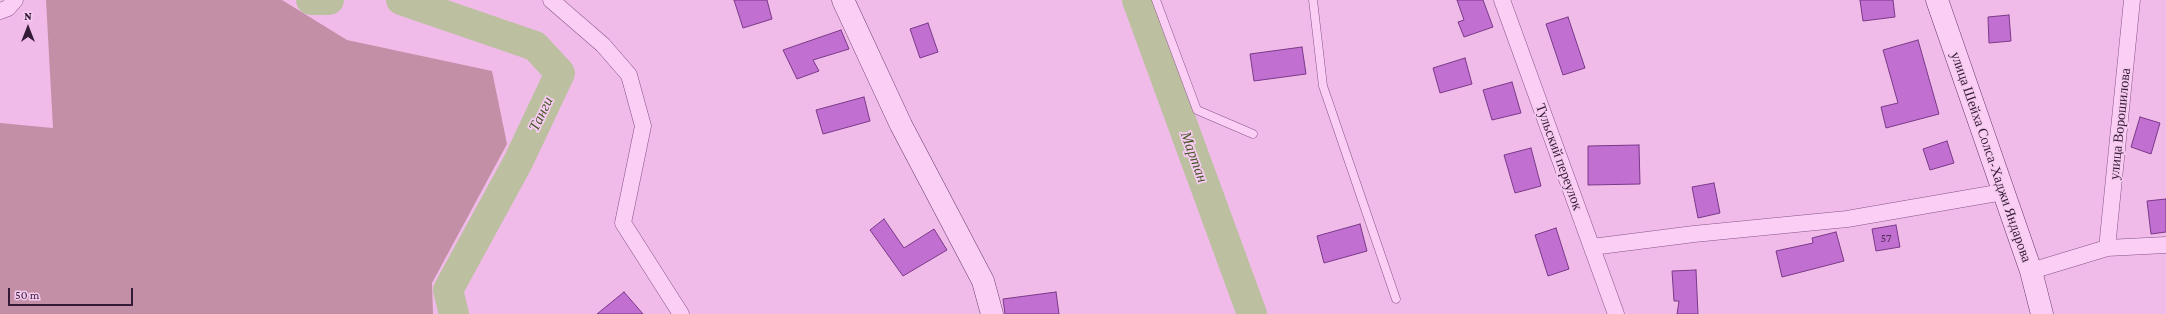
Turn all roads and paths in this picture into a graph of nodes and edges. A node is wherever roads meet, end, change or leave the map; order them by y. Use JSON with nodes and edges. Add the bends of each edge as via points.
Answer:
{"nodes":[{"id":1,"x":15,"y":0,"type":"edge"},
{"id":2,"x":551,"y":0,"type":"edge"},
{"id":3,"x":843,"y":0,"type":"edge"},
{"id":4,"x":1156,"y":0,"type":"edge"},
{"id":5,"x":1313,"y":0,"type":"edge"},
{"id":6,"x":1502,"y":0,"type":"edge"},
{"id":7,"x":1937,"y":0,"type":"edge"},
{"id":8,"x":2132,"y":0,"type":"edge"},
{"id":9,"x":0,"y":11,"type":"edge"},
{"id":10,"x":1253,"y":134,"type":"dead end"},
{"id":11,"x":2002,"y":192,"type":"junction"},
{"id":12,"x":2166,"y":245,"type":"edge"},
{"id":13,"x":1592,"y":247,"type":"junction"},
{"id":14,"x":2107,"y":248,"type":"junction"},
{"id":15,"x":2031,"y":271,"type":"junction"},
{"id":16,"x":1396,"y":299,"type":"dead end"},
{"id":17,"x":681,"y":314,"type":"edge"},
{"id":18,"x":992,"y":314,"type":"edge"},
{"id":19,"x":1616,"y":314,"type":"edge"},
{"id":20,"x":2042,"y":314,"type":"edge"}],
"edges":[{"from":1,"to":9,"type":"street","via":[[8,8]]},
{"from":2,"to":17,"type":"street","via":[[603,45],[629,75],[643,126],[623,223]]},
{"from":3,"to":18,"type":"street","via":[[901,125],[983,281]]},
{"from":4,"to":10,"type":"lane","via":[[1197,110]]},
{"from":5,"to":16,"type":"lane","via":[[1323,86]]},
{"from":6,"to":13,"type":"street","name":"Тульский переулок"},
{"from":7,"to":11,"type":"street","name":"улица Шейха Солса-Хаджи Яндарова"},
{"from":8,"to":14,"type":"street","name":"улица Ворошилова"},
{"from":11,"to":13,"type":"street","via":[[1847,219]]},
{"from":11,"to":15,"type":"street","name":"улица Шейха Солса-Хаджи Яндарова"},
{"from":12,"to":14,"type":"street"},
{"from":13,"to":19,"type":"street","name":"Тульский переулок"},
{"from":14,"to":15,"type":"street"},
{"from":15,"to":20,"type":"street","name":"улица Шейха Солса-Хаджи Яндарова"}]}
